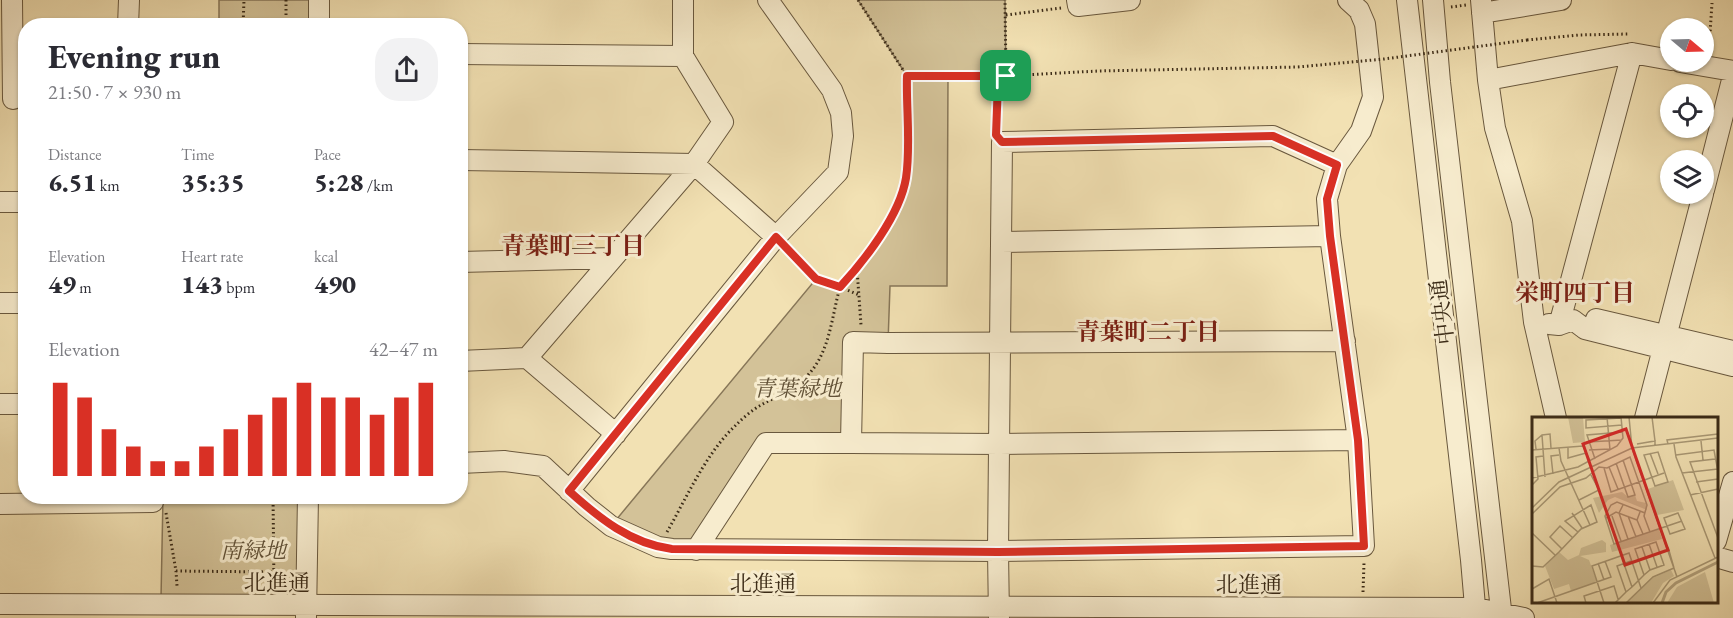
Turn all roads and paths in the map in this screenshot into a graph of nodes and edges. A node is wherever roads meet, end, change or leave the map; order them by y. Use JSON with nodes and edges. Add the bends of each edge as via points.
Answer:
{"nodes":[{"id":1,"x":12,"y":0,"type":"edge"},
{"id":2,"x":129,"y":0,"type":"edge"},
{"id":3,"x":244,"y":0,"type":"edge"},
{"id":4,"x":286,"y":0,"type":"edge"},
{"id":5,"x":319,"y":0,"type":"edge"},
{"id":6,"x":683,"y":0,"type":"edge"},
{"id":7,"x":768,"y":0,"type":"edge"},
{"id":8,"x":858,"y":0,"type":"edge"},
{"id":9,"x":1005,"y":0,"type":"edge"},
{"id":10,"x":1130,"y":0,"type":"edge"},
{"id":11,"x":1348,"y":0,"type":"edge"},
{"id":12,"x":1407,"y":0,"type":"edge"},
{"id":13,"x":1561,"y":0,"type":"edge"},
{"id":14,"x":1077,"y":3,"type":"edge"},
{"id":15,"x":1712,"y":3,"type":"dead end"},
{"id":16,"x":1433,"y":4,"type":"edge"},
{"id":17,"x":1480,"y":6,"type":"edge"},
{"id":18,"x":1006,"y":15,"type":"junction"},
{"id":19,"x":128,"y":18,"type":"edge"},
{"id":20,"x":243,"y":18,"type":"edge"},
{"id":21,"x":286,"y":18,"type":"edge"},
{"id":22,"x":319,"y":18,"type":"edge"},
{"id":23,"x":1711,"y":18,"type":"edge"},
{"id":24,"x":1635,"y":44,"type":"junction"},
{"id":25,"x":468,"y":54,"type":"edge"},
{"id":26,"x":1660,"y":55,"type":"edge"},
{"id":27,"x":682,"y":56,"type":"junction"},
{"id":28,"x":1714,"y":68,"type":"edge"},
{"id":29,"x":1733,"y":71,"type":"edge"},
{"id":30,"x":907,"y":76,"type":"junction"},
{"id":31,"x":1006,"y":76,"type":"junction"},
{"id":32,"x":1733,"y":76,"type":"edge"},
{"id":33,"x":1488,"y":80,"type":"junction"},
{"id":34,"x":13,"y":99,"type":"edge"},
{"id":35,"x":1002,"y":142,"type":"junction"},
{"id":36,"x":1714,"y":152,"type":"edge"},
{"id":37,"x":468,"y":160,"type":"edge"},
{"id":38,"x":694,"y":164,"type":"junction"},
{"id":39,"x":1337,"y":165,"type":"junction"},
{"id":40,"x":0,"y":202,"type":"edge"},
{"id":41,"x":18,"y":202,"type":"edge"},
{"id":42,"x":1701,"y":204,"type":"edge"},
{"id":43,"x":1330,"y":236,"type":"junction"},
{"id":44,"x":776,"y":237,"type":"junction"},
{"id":45,"x":1001,"y":242,"type":"junction"},
{"id":46,"x":612,"y":258,"type":"junction"},
{"id":47,"x":468,"y":262,"type":"edge"},
{"id":48,"x":857,"y":268,"type":"junction"},
{"id":49,"x":840,"y":287,"type":"junction"},
{"id":50,"x":859,"y":295,"type":"junction"},
{"id":51,"x":0,"y":303,"type":"edge"},
{"id":52,"x":18,"y":303,"type":"edge"},
{"id":53,"x":1534,"y":322,"type":"junction"},
{"id":54,"x":1566,"y":322,"type":"junction"},
{"id":55,"x":1345,"y":341,"type":"junction"},
{"id":56,"x":862,"y":342,"type":"junction"},
{"id":57,"x":1665,"y":342,"type":"junction"},
{"id":58,"x":999,"y":343,"type":"junction"},
{"id":59,"x":1733,"y":351,"type":"edge"},
{"id":60,"x":527,"y":358,"type":"junction"},
{"id":61,"x":468,"y":361,"type":"edge"},
{"id":62,"x":1733,"y":366,"type":"edge"},
{"id":63,"x":0,"y":404,"type":"edge"},
{"id":64,"x":18,"y":404,"type":"edge"},
{"id":65,"x":1556,"y":417,"type":"edge"},
{"id":66,"x":1645,"y":417,"type":"edge"},
{"id":67,"x":616,"y":434,"type":"junction"},
{"id":68,"x":1358,"y":440,"type":"junction"},
{"id":69,"x":852,"y":443,"type":"junction"},
{"id":70,"x":1000,"y":444,"type":"junction"},
{"id":71,"x":468,"y":463,"type":"edge"},
{"id":72,"x":1733,"y":482,"type":"edge"},
{"id":73,"x":569,"y":491,"type":"junction"},
{"id":74,"x":0,"y":504,"type":"edge"},
{"id":75,"x":18,"y":504,"type":"edge"},
{"id":76,"x":159,"y":504,"type":"edge"},
{"id":77,"x":273,"y":504,"type":"edge"},
{"id":78,"x":308,"y":504,"type":"edge"},
{"id":79,"x":1718,"y":534,"type":"edge"},
{"id":80,"x":1364,"y":546,"type":"junction"},
{"id":81,"x":658,"y":547,"type":"junction"},
{"id":82,"x":696,"y":550,"type":"junction"},
{"id":83,"x":998,"y":552,"type":"junction"},
{"id":84,"x":1718,"y":558,"type":"edge"},
{"id":85,"x":1733,"y":562,"type":"edge"},
{"id":86,"x":176,"y":571,"type":"junction"},
{"id":87,"x":275,"y":572,"type":"junction"},
{"id":88,"x":177,"y":590,"type":"dead end"},
{"id":89,"x":274,"y":591,"type":"dead end"},
{"id":90,"x":1363,"y":594,"type":"dead end"},
{"id":91,"x":0,"y":604,"type":"edge"},
{"id":92,"x":306,"y":612,"type":"edge"},
{"id":93,"x":999,"y":613,"type":"edge"},
{"id":94,"x":1476,"y":613,"type":"edge"},
{"id":95,"x":1502,"y":615,"type":"edge"},
{"id":96,"x":1524,"y":618,"type":"edge"}],
"edges":[{"from":1,"to":34,"type":"street"},
{"from":2,"to":19,"type":"street"},
{"from":3,"to":20,"type":"path"},
{"from":4,"to":21,"type":"path"},
{"from":5,"to":22,"type":"street"},
{"from":6,"to":27,"type":"street"},
{"from":7,"to":44,"type":"street","via":[[832,90],[841,112],[843,136],[838,172]]},
{"from":8,"to":30,"type":"path"},
{"from":9,"to":18,"type":"path"},
{"from":10,"to":14,"type":"street"},
{"from":11,"to":39,"type":"street","via":[[1359,10],[1365,24],[1373,97],[1361,131]]},
{"from":12,"to":94,"type":"street","name":"中央通"},
{"from":13,"to":17,"type":"street"},
{"from":14,"to":18,"type":"path"},
{"from":15,"to":23,"type":"path"},
{"from":16,"to":17,"type":"path"},
{"from":16,"to":95,"type":"street","name":"中央通"},
{"from":17,"to":33,"type":"street"},
{"from":18,"to":31,"type":"path"},
{"from":24,"to":26,"type":"street"},
{"from":24,"to":31,"type":"path","bridge":true,"via":[[1627,34],[1579,35],[1298,67],[1098,70]]},
{"from":24,"to":33,"type":"street"},
{"from":24,"to":54,"type":"street"},
{"from":25,"to":27,"type":"street"},
{"from":27,"to":38,"type":"street","via":[[723,122]]},
{"from":28,"to":29,"type":"street"},
{"from":30,"to":31,"type":"path"},
{"from":30,"to":48,"type":"path","via":[[906,178],[895,212]]},
{"from":31,"to":35,"type":"path","via":[[998,82],[996,135]]},
{"from":32,"to":36,"type":"street"},
{"from":33,"to":53,"type":"street","via":[[1495,128],[1522,221]]},
{"from":35,"to":39,"type":"street","via":[[1273,136]]},
{"from":35,"to":45,"type":"street"},
{"from":37,"to":38,"type":"street"},
{"from":38,"to":44,"type":"street"},
{"from":38,"to":46,"type":"street"},
{"from":39,"to":43,"type":"street","via":[[1327,199]]},
{"from":40,"to":41,"type":"street"},
{"from":42,"to":57,"type":"street"},
{"from":43,"to":45,"type":"street"},
{"from":43,"to":55,"type":"street"},
{"from":44,"to":49,"type":"path","via":[[816,279]]},
{"from":44,"to":67,"type":"street"},
{"from":45,"to":58,"type":"street"},
{"from":46,"to":47,"type":"street"},
{"from":46,"to":60,"type":"street"},
{"from":48,"to":49,"type":"path"},
{"from":48,"to":50,"type":"path"},
{"from":49,"to":50,"type":"path"},
{"from":49,"to":81,"type":"path","via":[[821,357],[804,379],[735,425],[714,450]]},
{"from":50,"to":56,"type":"path"},
{"from":51,"to":52,"type":"street"},
{"from":53,"to":54,"type":"street"},
{"from":53,"to":65,"type":"street"},
{"from":54,"to":57,"type":"street","via":[[1585,329]]},
{"from":55,"to":58,"type":"street"},
{"from":55,"to":68,"type":"street"},
{"from":56,"to":58,"type":"street"},
{"from":56,"to":69,"type":"street","via":[[853,342]]},
{"from":57,"to":59,"type":"street"},
{"from":57,"to":62,"type":"street"},
{"from":57,"to":66,"type":"street"},
{"from":58,"to":70,"type":"street"},
{"from":60,"to":61,"type":"street"},
{"from":60,"to":67,"type":"street"},
{"from":63,"to":64,"type":"street"},
{"from":67,"to":73,"type":"street"},
{"from":68,"to":70,"type":"street"},
{"from":68,"to":80,"type":"street"},
{"from":69,"to":70,"type":"street"},
{"from":69,"to":82,"type":"street","via":[[766,443]]},
{"from":70,"to":83,"type":"street"},
{"from":71,"to":73,"type":"street","via":[[504,461],[543,466]]},
{"from":72,"to":79,"type":"street"},
{"from":73,"to":81,"type":"street","via":[[611,526]]},
{"from":74,"to":75,"type":"street"},
{"from":76,"to":86,"type":"path"},
{"from":77,"to":87,"type":"path"},
{"from":78,"to":92,"type":"street"},
{"from":80,"to":83,"type":"street"},
{"from":80,"to":90,"type":"path"},
{"from":81,"to":82,"type":"street"},
{"from":82,"to":83,"type":"street"},
{"from":83,"to":93,"type":"street"},
{"from":84,"to":85,"type":"street"},
{"from":86,"to":87,"type":"path"},
{"from":86,"to":88,"type":"path"},
{"from":87,"to":89,"type":"path"},
{"from":91,"to":92,"type":"street","name":"北進通"},
{"from":92,"to":93,"type":"street","name":"北進通"},
{"from":93,"to":94,"type":"street","name":"北進通"},
{"from":94,"to":95,"type":"street","name":"北進通"},
{"from":95,"to":96,"type":"street","name":"北進通"}]}
